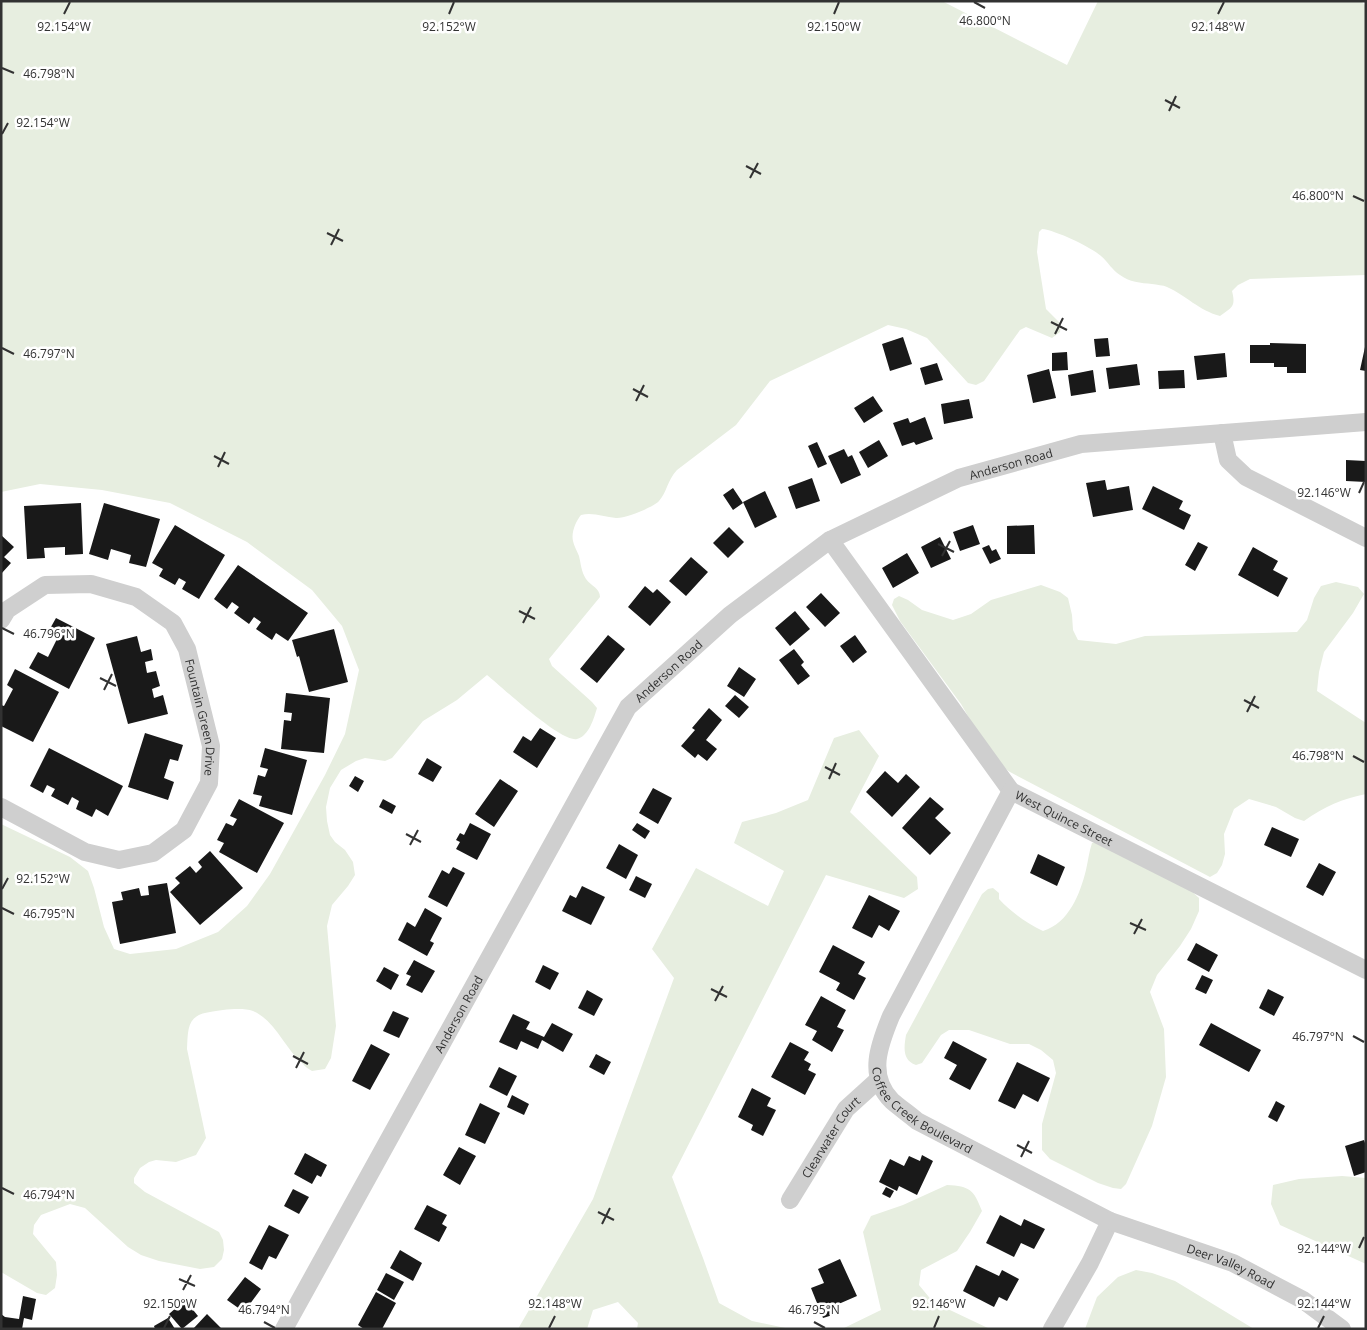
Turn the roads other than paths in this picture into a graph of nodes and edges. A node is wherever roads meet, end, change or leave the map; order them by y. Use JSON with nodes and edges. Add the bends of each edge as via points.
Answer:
{"nodes":[{"id":1,"x":1366,"y":422,"type":"edge"},
{"id":2,"x":1222,"y":433,"type":"junction"},
{"id":3,"x":1366,"y":538,"type":"edge"},
{"id":4,"x":830,"y":540,"type":"junction"},
{"id":5,"x":1,"y":620,"type":"edge"},
{"id":6,"x":1011,"y":791,"type":"junction"},
{"id":7,"x":1,"y":807,"type":"edge"},
{"id":8,"x":1366,"y":970,"type":"edge"},
{"id":9,"x":878,"y":1080,"type":"junction"},
{"id":10,"x":790,"y":1200,"type":"dead end"},
{"id":11,"x":1110,"y":1220,"type":"junction"},
{"id":12,"x":284,"y":1329,"type":"edge"},
{"id":13,"x":1052,"y":1329,"type":"edge"},
{"id":14,"x":1342,"y":1329,"type":"edge"}],
"edges":[{"from":1,"to":2,"type":"street","name":"Anderson Road"},
{"from":2,"to":3,"type":"street","via":[[1228,460],[1246,477]]},
{"from":2,"to":4,"type":"street","name":"Anderson Road","via":[[1081,444],[959,478]]},
{"from":4,"to":6,"type":"street","name":"West Quince Street"},
{"from":4,"to":12,"type":"street","name":"Anderson Road","via":[[730,615],[628,707]]},
{"from":5,"to":7,"type":"street","name":"Fountain Green Drive","via":[[6,610],[45,585],[91,584],[136,597],[173,624],[187,649],[211,746],[209,783],[184,830],[153,853],[119,860],[86,852]]},
{"from":6,"to":8,"type":"street","name":"West Quince Street"},
{"from":6,"to":9,"type":"street","name":"Coffee Creek Boulevard","via":[[891,1016],[882,1038]]},
{"from":9,"to":10,"type":"street","name":"Clearwater Court","via":[[846,1109]]},
{"from":9,"to":11,"type":"street","name":"Coffee Creek Boulevard","via":[[891,1100],[917,1121]]},
{"from":11,"to":13,"type":"street","via":[[1090,1263]]},
{"from":11,"to":14,"type":"street","name":"Deer Valley Road","via":[[1233,1263],[1303,1300]]}]}
